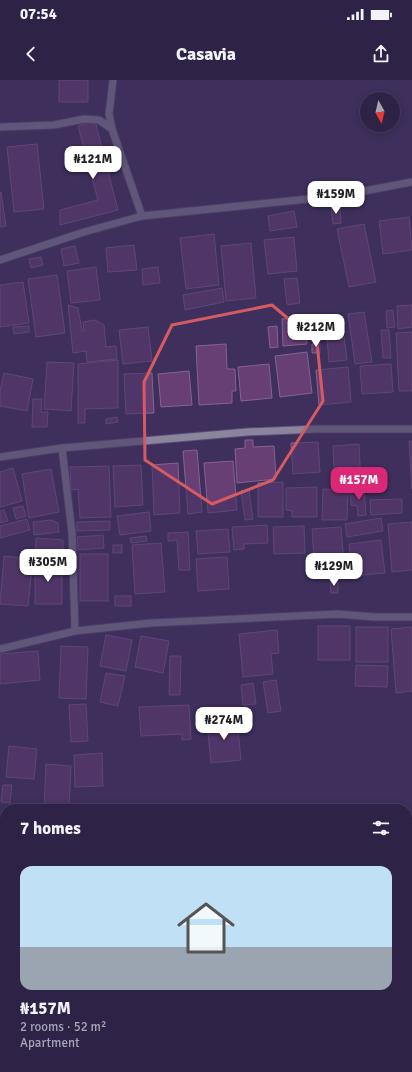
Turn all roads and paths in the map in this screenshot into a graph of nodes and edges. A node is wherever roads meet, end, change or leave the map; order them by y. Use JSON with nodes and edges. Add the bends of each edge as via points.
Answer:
{"nodes":[{"id":1,"x":113,"y":80,"type":"edge"},
{"id":2,"x":0,"y":127,"type":"edge"},
{"id":3,"x":112,"y":129,"type":"junction"},
{"id":4,"x":412,"y":182,"type":"edge"},
{"id":5,"x":142,"y":216,"type":"junction"},
{"id":6,"x":0,"y":260,"type":"edge"},
{"id":7,"x":412,"y":429,"type":"edge"},
{"id":8,"x":62,"y":448,"type":"junction"},
{"id":9,"x":0,"y":457,"type":"edge"},
{"id":10,"x":412,"y":617,"type":"edge"},
{"id":11,"x":74,"y":631,"type":"junction"},
{"id":12,"x":0,"y":649,"type":"edge"}],
"edges":[{"from":1,"to":3,"type":"street","via":[[109,114]]},
{"from":2,"to":3,"type":"street","via":[[54,125],[84,119],[98,120]]},
{"from":3,"to":5,"type":"street"},
{"from":4,"to":5,"type":"street","via":[[338,196]]},
{"from":5,"to":6,"type":"street"},
{"from":7,"to":8,"type":"street","via":[[246,432]]},
{"from":8,"to":9,"type":"street"},
{"from":8,"to":11,"type":"street","via":[[72,533]]},
{"from":10,"to":11,"type":"street","via":[[331,614],[152,623]]},
{"from":11,"to":12,"type":"street"}]}
